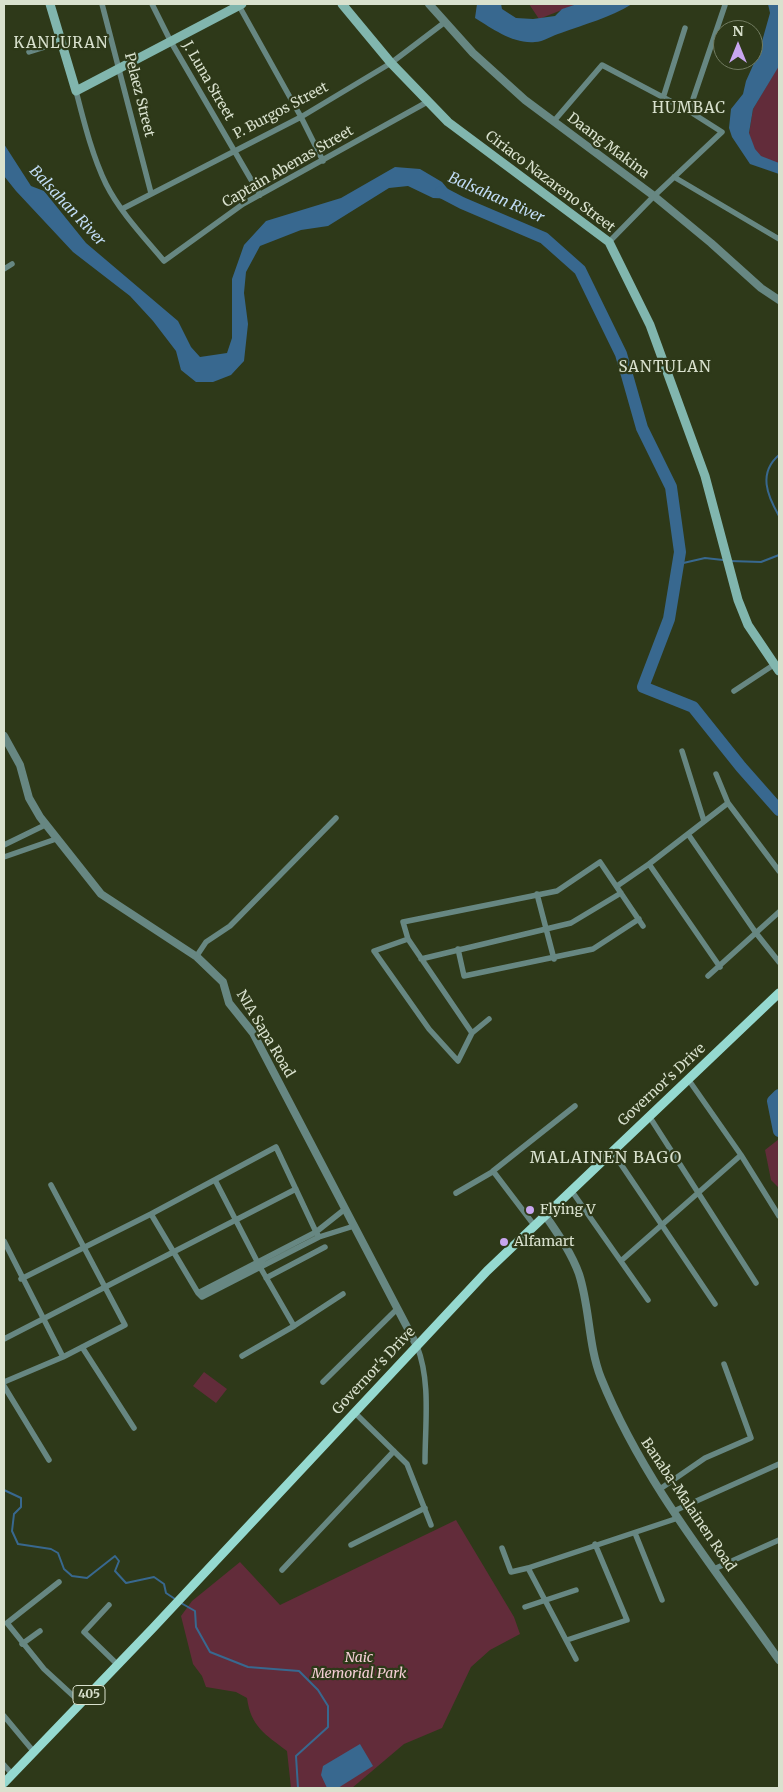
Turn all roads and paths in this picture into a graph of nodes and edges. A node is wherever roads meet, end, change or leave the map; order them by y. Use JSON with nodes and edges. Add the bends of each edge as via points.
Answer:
{"nodes":[{"id":1,"x":50,"y":4,"type":"edge"},
{"id":2,"x":102,"y":4,"type":"edge"},
{"id":3,"x":152,"y":4,"type":"edge"},
{"id":4,"x":239,"y":4,"type":"edge"},
{"id":5,"x":342,"y":4,"type":"edge"},
{"id":6,"x":429,"y":4,"type":"edge"},
{"id":7,"x":725,"y":6,"type":"dead end"},
{"id":8,"x":445,"y":22,"type":"junction"},
{"id":9,"x":685,"y":28,"type":"dead end"},
{"id":10,"x":61,"y":42,"type":"junction"},
{"id":11,"x":171,"y":42,"type":"junction"},
{"id":12,"x":29,"y":52,"type":"dead end"},
{"id":13,"x":391,"y":64,"type":"junction"},
{"id":14,"x":120,"y":69,"type":"junction"},
{"id":15,"x":76,"y":92,"type":"junction"},
{"id":16,"x":663,"y":98,"type":"junction"},
{"id":17,"x":429,"y":101,"type":"junction"},
{"id":18,"x":690,"y":111,"type":"junction"},
{"id":19,"x":301,"y":117,"type":"junction"},
{"id":20,"x":554,"y":121,"type":"junction"},
{"id":21,"x":234,"y":150,"type":"junction"},
{"id":22,"x":322,"y":161,"type":"junction"},
{"id":23,"x":674,"y":178,"type":"junction"},
{"id":24,"x":152,"y":193,"type":"junction"},
{"id":25,"x":260,"y":195,"type":"junction"},
{"id":26,"x":654,"y":196,"type":"junction"},
{"id":27,"x":122,"y":209,"type":"junction"},
{"id":28,"x":779,"y":239,"type":"edge"},
{"id":29,"x":609,"y":242,"type":"junction"},
{"id":30,"x":12,"y":264,"type":"dead end"},
{"id":31,"x":4,"y":269,"type":"edge"},
{"id":32,"x":779,"y":300,"type":"edge"},
{"id":33,"x":777,"y":668,"type":"edge"},
{"id":34,"x":734,"y":691,"type":"dead end"},
{"id":35,"x":4,"y":736,"type":"edge"},
{"id":36,"x":682,"y":751,"type":"dead end"},
{"id":37,"x":716,"y":774,"type":"dead end"},
{"id":38,"x":728,"y":803,"type":"junction"},
{"id":39,"x":336,"y":818,"type":"dead end"},
{"id":40,"x":704,"y":821,"type":"junction"},
{"id":41,"x":45,"y":825,"type":"junction"},
{"id":42,"x":688,"y":834,"type":"junction"},
{"id":43,"x":56,"y":839,"type":"junction"},
{"id":44,"x":4,"y":845,"type":"edge"},
{"id":45,"x":4,"y":857,"type":"edge"},
{"id":46,"x":649,"y":864,"type":"junction"},
{"id":47,"x":779,"y":871,"type":"edge"},
{"id":48,"x":617,"y":886,"type":"junction"},
{"id":49,"x":622,"y":893,"type":"junction"},
{"id":50,"x":538,"y":894,"type":"junction"},
{"id":51,"x":779,"y":912,"type":"edge"},
{"id":52,"x":639,"y":919,"type":"junction"},
{"id":53,"x":643,"y":926,"type":"dead end"},
{"id":54,"x":546,"y":930,"type":"junction"},
{"id":55,"x":756,"y":933,"type":"junction"},
{"id":56,"x":408,"y":939,"type":"junction"},
{"id":57,"x":458,"y":949,"type":"junction"},
{"id":58,"x":772,"y":951,"type":"junction"},
{"id":59,"x":779,"y":955,"type":"edge"},
{"id":60,"x":196,"y":957,"type":"junction"},
{"id":61,"x":421,"y":959,"type":"junction"},
{"id":62,"x":554,"y":959,"type":"junction"},
{"id":63,"x":779,"y":962,"type":"edge"},
{"id":64,"x":720,"y":967,"type":"junction"},
{"id":65,"x":708,"y":976,"type":"dead end"},
{"id":66,"x":779,"y":993,"type":"edge"},
{"id":67,"x":489,"y":1020,"type":"dead end"},
{"id":68,"x":472,"y":1033,"type":"junction"},
{"id":69,"x":688,"y":1079,"type":"junction"},
{"id":70,"x":575,"y":1106,"type":"dead end"},
{"id":71,"x":649,"y":1116,"type":"junction"},
{"id":72,"x":612,"y":1151,"type":"junction"},
{"id":73,"x":741,"y":1155,"type":"junction"},
{"id":74,"x":494,"y":1171,"type":"junction"},
{"id":75,"x":215,"y":1180,"type":"junction"},
{"id":76,"x":51,"y":1185,"type":"dead end"},
{"id":77,"x":296,"y":1189,"type":"junction"},
{"id":78,"x":571,"y":1190,"type":"junction"},
{"id":79,"x":700,"y":1192,"type":"junction"},
{"id":80,"x":456,"y":1193,"type":"dead end"},
{"id":81,"x":345,"y":1209,"type":"junction"},
{"id":82,"x":151,"y":1214,"type":"junction"},
{"id":83,"x":545,"y":1215,"type":"junction"},
{"id":84,"x":779,"y":1216,"type":"edge"},
{"id":85,"x":236,"y":1219,"type":"junction"},
{"id":86,"x":534,"y":1225,"type":"junction"},
{"id":87,"x":662,"y":1225,"type":"junction"},
{"id":88,"x":354,"y":1226,"type":"junction"},
{"id":89,"x":317,"y":1235,"type":"junction"},
{"id":90,"x":4,"y":1241,"type":"edge"},
{"id":91,"x":325,"y":1247,"type":"dead end"},
{"id":92,"x":86,"y":1248,"type":"junction"},
{"id":93,"x":174,"y":1253,"type":"junction"},
{"id":94,"x":622,"y":1260,"type":"junction"},
{"id":95,"x":259,"y":1265,"type":"junction"},
{"id":96,"x":266,"y":1278,"type":"junction"},
{"id":97,"x":21,"y":1279,"type":"junction"},
{"id":98,"x":756,"y":1284,"type":"dead end"},
{"id":99,"x":107,"y":1287,"type":"junction"},
{"id":100,"x":343,"y":1294,"type":"dead end"},
{"id":101,"x":648,"y":1300,"type":"dead end"},
{"id":102,"x":715,"y":1304,"type":"dead end"},
{"id":103,"x":396,"y":1310,"type":"junction"},
{"id":104,"x":42,"y":1320,"type":"junction"},
{"id":105,"x":294,"y":1326,"type":"junction"},
{"id":106,"x":4,"y":1339,"type":"edge"},
{"id":107,"x":417,"y":1346,"type":"junction"},
{"id":108,"x":82,"y":1347,"type":"junction"},
{"id":109,"x":242,"y":1356,"type":"dead end"},
{"id":110,"x":62,"y":1357,"type":"junction"},
{"id":111,"x":724,"y":1364,"type":"dead end"},
{"id":112,"x":323,"y":1382,"type":"dead end"},
{"id":113,"x":4,"y":1384,"type":"edge"},
{"id":114,"x":354,"y":1412,"type":"junction"},
{"id":115,"x":134,"y":1428,"type":"dead end"},
{"id":116,"x":394,"y":1451,"type":"junction"},
{"id":117,"x":49,"y":1460,"type":"dead end"},
{"id":118,"x":425,"y":1462,"type":"dead end"},
{"id":119,"x":779,"y":1464,"type":"edge"},
{"id":120,"x":660,"y":1489,"type":"junction"},
{"id":121,"x":425,"y":1508,"type":"junction"},
{"id":122,"x":676,"y":1515,"type":"junction"},
{"id":123,"x":431,"y":1525,"type":"dead end"},
{"id":124,"x":635,"y":1533,"type":"junction"},
{"id":125,"x":779,"y":1540,"type":"edge"},
{"id":126,"x":595,"y":1544,"type":"junction"},
{"id":127,"x":351,"y":1545,"type":"dead end"},
{"id":128,"x":502,"y":1548,"type":"dead end"},
{"id":129,"x":528,"y":1568,"type":"junction"},
{"id":130,"x":714,"y":1569,"type":"junction"},
{"id":131,"x":282,"y":1570,"type":"dead end"},
{"id":132,"x":60,"y":1582,"type":"dead end"},
{"id":133,"x":576,"y":1590,"type":"dead end"},
{"id":134,"x":546,"y":1599,"type":"junction"},
{"id":135,"x":662,"y":1600,"type":"dead end"},
{"id":136,"x":109,"y":1605,"type":"dead end"},
{"id":137,"x":525,"y":1607,"type":"dead end"},
{"id":138,"x":5,"y":1620,"type":"edge"},
{"id":139,"x":40,"y":1631,"type":"dead end"},
{"id":140,"x":567,"y":1640,"type":"junction"},
{"id":141,"x":22,"y":1644,"type":"junction"},
{"id":142,"x":576,"y":1659,"type":"dead end"},
{"id":143,"x":779,"y":1660,"type":"edge"},
{"id":144,"x":118,"y":1665,"type":"junction"},
{"id":145,"x":81,"y":1703,"type":"junction"},
{"id":146,"x":4,"y":1716,"type":"edge"},
{"id":147,"x":34,"y":1752,"type":"junction"},
{"id":148,"x":4,"y":1765,"type":"edge"},
{"id":149,"x":12,"y":1774,"type":"junction"},
{"id":150,"x":4,"y":1782,"type":"edge"}],
"edges":[{"from":1,"to":10,"type":"main road"},
{"from":2,"to":14,"type":"street","name":"Pelaez Street"},
{"from":3,"to":11,"type":"street","name":"J. Luna Street"},
{"from":4,"to":11,"type":"main road"},
{"from":4,"to":19,"type":"street"},
{"from":5,"to":13,"type":"main road","name":"Ciriaco Nazareno Street"},
{"from":6,"to":8,"type":"street","name":"Daang Makina"},
{"from":7,"to":18,"type":"street"},
{"from":8,"to":13,"type":"street","name":"P. Burgos Street"},
{"from":8,"to":20,"type":"street","name":"Daang Makina","via":[[473,53],[525,100]]},
{"from":9,"to":16,"type":"street"},
{"from":10,"to":12,"type":"street"},
{"from":10,"to":15,"type":"main road"},
{"from":11,"to":14,"type":"main road"},
{"from":11,"to":21,"type":"street","name":"J. Luna Street"},
{"from":13,"to":17,"type":"main road","name":"Ciriaco Nazareno Street"},
{"from":13,"to":19,"type":"street","name":"P. Burgos Street"},
{"from":14,"to":15,"type":"main road"},
{"from":14,"to":24,"type":"street","name":"Pelaez Street"},
{"from":15,"to":27,"type":"street","via":[[106,184]]},
{"from":16,"to":18,"type":"street"},
{"from":16,"to":20,"type":"street","via":[[602,65]]},
{"from":17,"to":22,"type":"street","name":"Captain Abenas Street"},
{"from":17,"to":29,"type":"main road","name":"Ciriaco Nazareno Street","via":[[448,122]]},
{"from":18,"to":23,"type":"street","via":[[722,132]]},
{"from":19,"to":21,"type":"street","name":"P. Burgos Street"},
{"from":19,"to":22,"type":"street"},
{"from":20,"to":26,"type":"street","name":"Daang Makina"},
{"from":21,"to":24,"type":"street","name":"P. Burgos Street"},
{"from":21,"to":25,"type":"street","name":"J. Luna Street"},
{"from":22,"to":25,"type":"street","name":"Captain Abenas Street"},
{"from":23,"to":26,"type":"street"},
{"from":23,"to":28,"type":"street"},
{"from":24,"to":27,"type":"street","name":"P. Burgos Street"},
{"from":25,"to":27,"type":"street","name":"Captain Abenas Street","via":[[164,261]]},
{"from":26,"to":29,"type":"street"},
{"from":26,"to":32,"type":"street","name":"Daang Makina"},
{"from":29,"to":33,"type":"main road","name":"Ciriaco Nazareno Street","via":[[650,325],[705,476],[726,562],[748,624]]},
{"from":30,"to":31,"type":"street"},
{"from":33,"to":34,"type":"street"},
{"from":35,"to":41,"type":"street","name":"NIA Sapa Road","via":[[20,766],[29,798]]},
{"from":36,"to":40,"type":"street"},
{"from":37,"to":38,"type":"street"},
{"from":38,"to":40,"type":"street"},
{"from":38,"to":47,"type":"street"},
{"from":39,"to":60,"type":"street","via":[[230,926],[206,942]]},
{"from":40,"to":42,"type":"street"},
{"from":41,"to":43,"type":"street","name":"NIA Sapa Road"},
{"from":41,"to":44,"type":"street"},
{"from":42,"to":46,"type":"street"},
{"from":42,"to":55,"type":"street"},
{"from":43,"to":45,"type":"street"},
{"from":43,"to":60,"type":"street","name":"NIA Sapa Road","via":[[101,894]]},
{"from":46,"to":48,"type":"street"},
{"from":46,"to":64,"type":"street"},
{"from":48,"to":49,"type":"street"},
{"from":48,"to":50,"type":"street","via":[[600,862],[557,890]]},
{"from":49,"to":52,"type":"street"},
{"from":49,"to":54,"type":"street","via":[[571,923]]},
{"from":50,"to":54,"type":"street"},
{"from":50,"to":56,"type":"street","via":[[403,922]]},
{"from":51,"to":55,"type":"street"},
{"from":52,"to":53,"type":"street"},
{"from":52,"to":62,"type":"street","via":[[593,949]]},
{"from":54,"to":57,"type":"street"},
{"from":54,"to":62,"type":"street"},
{"from":55,"to":58,"type":"street"},
{"from":55,"to":64,"type":"street"},
{"from":56,"to":61,"type":"street"},
{"from":56,"to":68,"type":"street","via":[[374,951],[429,1028],[458,1061]]},
{"from":57,"to":61,"type":"street"},
{"from":57,"to":62,"type":"street","via":[[464,976]]},
{"from":58,"to":59,"type":"street"},
{"from":58,"to":63,"type":"street"},
{"from":60,"to":81,"type":"street","name":"NIA Sapa Road","via":[[223,982],[228,1003],[253,1033]]},
{"from":61,"to":68,"type":"street"},
{"from":64,"to":65,"type":"street"},
{"from":66,"to":69,"type":"main road","name":"Governor's Drive","number":"405"},
{"from":67,"to":68,"type":"street"},
{"from":69,"to":71,"type":"main road","name":"Governor's Drive","number":"405"},
{"from":69,"to":73,"type":"street"},
{"from":70,"to":74,"type":"street"},
{"from":71,"to":72,"type":"main road","name":"Governor's Drive","number":"405"},
{"from":71,"to":79,"type":"street"},
{"from":72,"to":78,"type":"main road","name":"Governor's Drive","number":"405"},
{"from":72,"to":87,"type":"street"},
{"from":73,"to":79,"type":"street"},
{"from":73,"to":84,"type":"street"},
{"from":74,"to":80,"type":"street"},
{"from":74,"to":86,"type":"street"},
{"from":75,"to":77,"type":"street","via":[[276,1147]]},
{"from":75,"to":82,"type":"street"},
{"from":75,"to":85,"type":"street"},
{"from":76,"to":92,"type":"street"},
{"from":77,"to":85,"type":"street"},
{"from":77,"to":89,"type":"street"},
{"from":78,"to":83,"type":"main road","name":"Governor's Drive","number":"405"},
{"from":78,"to":94,"type":"street"},
{"from":79,"to":87,"type":"street"},
{"from":79,"to":98,"type":"street"},
{"from":81,"to":88,"type":"street","name":"NIA Sapa Road"},
{"from":81,"to":89,"type":"street"},
{"from":82,"to":92,"type":"street"},
{"from":82,"to":93,"type":"street"},
{"from":83,"to":86,"type":"main road","name":"Governor's Drive","number":"405"},
{"from":83,"to":120,"type":"street","name":"Banaba-Malainen Road","via":[[570,1252],[580,1276],[592,1348],[601,1377],[634,1450]]},
{"from":85,"to":93,"type":"street"},
{"from":85,"to":95,"type":"street"},
{"from":86,"to":107,"type":"main road","name":"Governor's Drive","number":"405"},
{"from":87,"to":94,"type":"street"},
{"from":87,"to":102,"type":"street"},
{"from":88,"to":89,"type":"street"},
{"from":88,"to":103,"type":"street","name":"NIA Sapa Road"},
{"from":89,"to":95,"type":"street"},
{"from":90,"to":97,"type":"street"},
{"from":91,"to":96,"type":"street"},
{"from":92,"to":97,"type":"street"},
{"from":92,"to":99,"type":"street"},
{"from":93,"to":95,"type":"street","via":[[202,1297]]},
{"from":93,"to":99,"type":"street"},
{"from":94,"to":101,"type":"street"},
{"from":95,"to":96,"type":"street"},
{"from":96,"to":105,"type":"street"},
{"from":97,"to":104,"type":"street"},
{"from":99,"to":104,"type":"street"},
{"from":99,"to":108,"type":"street","via":[[125,1324]]},
{"from":100,"to":105,"type":"street"},
{"from":103,"to":107,"type":"street","name":"NIA Sapa Road"},
{"from":103,"to":112,"type":"street"},
{"from":104,"to":106,"type":"street"},
{"from":104,"to":110,"type":"street"},
{"from":105,"to":109,"type":"street"},
{"from":107,"to":114,"type":"main road","name":"Governor's Drive","number":"405"},
{"from":107,"to":118,"type":"street","via":[[422,1360],[426,1400]]},
{"from":108,"to":110,"type":"street"},
{"from":108,"to":115,"type":"street"},
{"from":110,"to":113,"type":"street"},
{"from":111,"to":120,"type":"street","via":[[751,1438],[705,1458]]},
{"from":113,"to":117,"type":"street"},
{"from":114,"to":116,"type":"street"},
{"from":114,"to":144,"type":"main road","name":"Governor's Drive","number":"405"},
{"from":116,"to":121,"type":"street","via":[[407,1464]]},
{"from":116,"to":131,"type":"street"},
{"from":119,"to":122,"type":"street"},
{"from":120,"to":122,"type":"street","name":"Banaba-Malainen Road"},
{"from":121,"to":123,"type":"street"},
{"from":121,"to":127,"type":"street"},
{"from":122,"to":124,"type":"street"},
{"from":122,"to":130,"type":"street","name":"Banaba-Malainen Road"},
{"from":124,"to":126,"type":"street"},
{"from":124,"to":135,"type":"street"},
{"from":125,"to":130,"type":"street"},
{"from":126,"to":129,"type":"street"},
{"from":126,"to":140,"type":"street","via":[[627,1620]]},
{"from":128,"to":129,"type":"street","via":[[511,1572]]},
{"from":129,"to":134,"type":"street"},
{"from":130,"to":143,"type":"street","name":"Banaba-Malainen Road"},
{"from":132,"to":138,"type":"street"},
{"from":133,"to":134,"type":"street"},
{"from":134,"to":137,"type":"street"},
{"from":134,"to":140,"type":"street"},
{"from":136,"to":144,"type":"street","via":[[84,1632]]},
{"from":138,"to":141,"type":"street"},
{"from":139,"to":141,"type":"street"},
{"from":140,"to":142,"type":"street"},
{"from":141,"to":145,"type":"street","via":[[44,1670]]},
{"from":144,"to":145,"type":"main road","name":"Governor's Drive","number":"405"},
{"from":145,"to":147,"type":"main road","name":"Governor's Drive","number":"405"},
{"from":146,"to":147,"type":"street"},
{"from":147,"to":149,"type":"main road","name":"Governor's Drive","number":"405"},
{"from":148,"to":149,"type":"street"},
{"from":149,"to":150,"type":"main road","name":"Governor's Drive","number":"405"}]}
